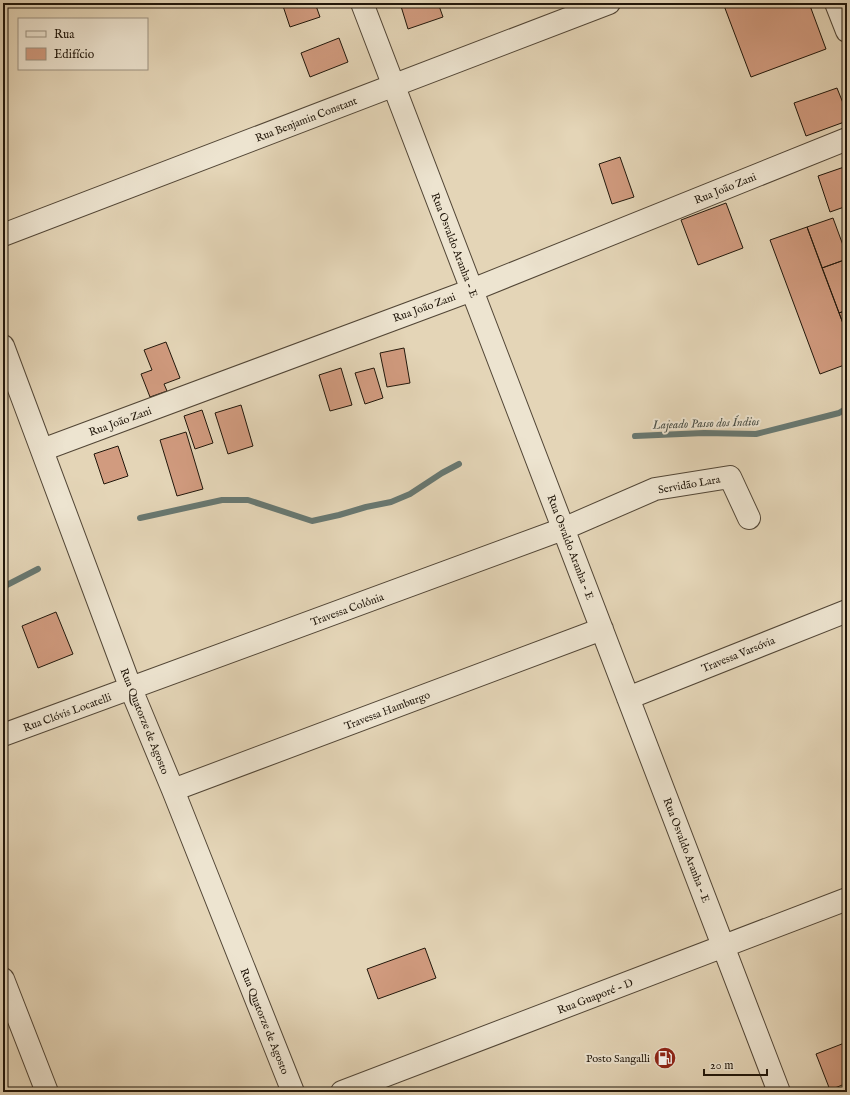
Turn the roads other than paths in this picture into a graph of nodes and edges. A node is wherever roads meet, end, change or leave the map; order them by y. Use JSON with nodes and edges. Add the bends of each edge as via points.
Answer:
{"nodes":[{"id":1,"x":362,"y":3,"type":"edge"},
{"id":2,"x":609,"y":3,"type":"edge"},
{"id":3,"x":836,"y":3,"type":"edge"},
{"id":4,"x":847,"y":31,"type":"edge"},
{"id":5,"x":393,"y":86,"type":"junction"},
{"id":6,"x":847,"y":139,"type":"edge"},
{"id":7,"x":3,"y":235,"type":"edge"},
{"id":8,"x":472,"y":290,"type":"junction"},
{"id":9,"x":3,"y":346,"type":"edge"},
{"id":10,"x":42,"y":450,"type":"junction"},
{"id":11,"x":749,"y":518,"type":"dead end"},
{"id":12,"x":564,"y":529,"type":"junction"},
{"id":13,"x":847,"y":611,"type":"edge"},
{"id":14,"x":602,"y":629,"type":"junction"},
{"id":15,"x":131,"y":689,"type":"junction"},
{"id":16,"x":628,"y":698,"type":"junction"},
{"id":17,"x":3,"y":735,"type":"edge"},
{"id":18,"x":173,"y":790,"type":"junction"},
{"id":19,"x":847,"y":899,"type":"edge"},
{"id":20,"x":724,"y":947,"type":"junction"},
{"id":21,"x":3,"y":979,"type":"edge"},
{"id":22,"x":48,"y":1092,"type":"edge"},
{"id":23,"x":293,"y":1092,"type":"edge"},
{"id":24,"x":342,"y":1092,"type":"edge"},
{"id":25,"x":779,"y":1092,"type":"edge"}],
"edges":[{"from":1,"to":5,"type":"street","name":"Rua Osvaldo Aranha - E"},
{"from":2,"to":5,"type":"street","name":"Rua Benjamin Constant"},
{"from":3,"to":4,"type":"street"},
{"from":5,"to":7,"type":"street","name":"Rua Benjamin Constant"},
{"from":5,"to":8,"type":"street","name":"Rua Osvaldo Aranha - E"},
{"from":6,"to":8,"type":"street","name":"Rua João Zani"},
{"from":8,"to":10,"type":"street","name":"Rua João Zani"},
{"from":8,"to":12,"type":"street","name":"Rua Osvaldo Aranha - E"},
{"from":9,"to":10,"type":"street","name":"Rua Quatorze de Agosto"},
{"from":10,"to":15,"type":"street","name":"Rua Quatorze de Agosto"},
{"from":11,"to":12,"type":"street","name":"Servidão Lara","via":[[730,477],[655,489]]},
{"from":12,"to":14,"type":"street","name":"Rua Osvaldo Aranha - E"},
{"from":12,"to":15,"type":"street","name":"Travessa Colônia"},
{"from":13,"to":16,"type":"street","name":"Travessa Varsóvia"},
{"from":14,"to":16,"type":"street","name":"Rua Osvaldo Aranha - E"},
{"from":14,"to":18,"type":"street","name":"Travessa Hamburgo"},
{"from":15,"to":17,"type":"street","name":"Rua Clóvis Locatelli"},
{"from":15,"to":18,"type":"street","name":"Rua Quatorze de Agosto"},
{"from":16,"to":20,"type":"street","name":"Rua Osvaldo Aranha - E"},
{"from":18,"to":23,"type":"street","name":"Rua Quatorze de Agosto"},
{"from":19,"to":20,"type":"street","name":"Rua Guaporé - D"},
{"from":20,"to":24,"type":"street","name":"Rua Guaporé - D"},
{"from":20,"to":25,"type":"street","name":"Rua Osvaldo Aranha - E"},
{"from":21,"to":22,"type":"street"}]}
